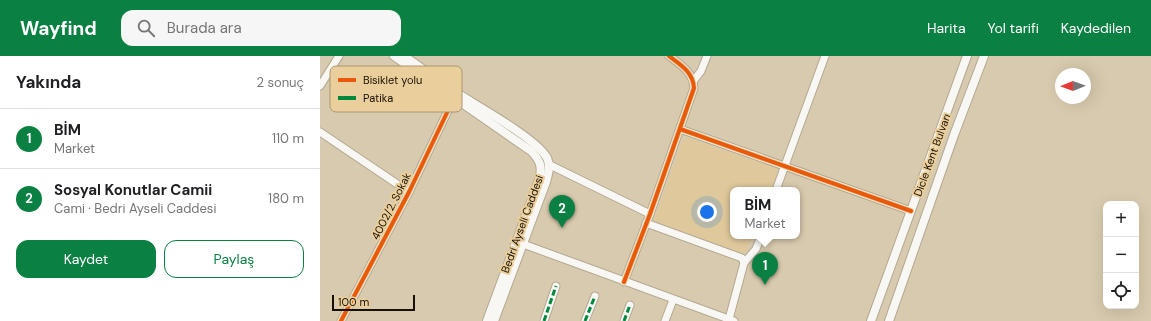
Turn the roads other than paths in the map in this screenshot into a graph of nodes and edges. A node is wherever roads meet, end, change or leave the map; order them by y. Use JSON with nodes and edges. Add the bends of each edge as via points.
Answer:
{"nodes":[{"id":1,"x":339,"y":56,"type":"edge"},
{"id":2,"x":394,"y":56,"type":"edge"},
{"id":3,"x":404,"y":56,"type":"edge"},
{"id":4,"x":669,"y":56,"type":"edge"},
{"id":5,"x":707,"y":56,"type":"edge"},
{"id":6,"x":825,"y":56,"type":"edge"},
{"id":7,"x":967,"y":56,"type":"edge"},
{"id":8,"x":984,"y":56,"type":"edge"},
{"id":9,"x":333,"y":66,"type":"edge"},
{"id":10,"x":408,"y":66,"type":"edge"},
{"id":11,"x":419,"y":66,"type":"edge"},
{"id":12,"x":330,"y":70,"type":"edge"},
{"id":13,"x":694,"y":80,"type":"junction"},
{"id":14,"x":320,"y":86,"type":"edge"},
{"id":15,"x":462,"y":95,"type":"edge"},
{"id":16,"x":462,"y":104,"type":"edge"},
{"id":17,"x":447,"y":112,"type":"edge"},
{"id":18,"x":680,"y":130,"type":"junction"},
{"id":19,"x":320,"y":132,"type":"edge"},
{"id":20,"x":550,"y":165,"type":"junction"},
{"id":21,"x":784,"y":167,"type":"junction"},
{"id":22,"x":777,"y":187,"type":"edge"},
{"id":23,"x":409,"y":192,"type":"junction"},
{"id":24,"x":911,"y":211,"type":"junction"},
{"id":25,"x":650,"y":214,"type":"junction"},
{"id":26,"x":646,"y":223,"type":"junction"},
{"id":27,"x":759,"y":239,"type":"edge"},
{"id":28,"x":523,"y":244,"type":"junction"},
{"id":29,"x":744,"y":263,"type":"junction"},
{"id":30,"x":624,"y":282,"type":"junction"},
{"id":31,"x":556,"y":286,"type":"dead end"},
{"id":32,"x":595,"y":296,"type":"dead end"},
{"id":33,"x":673,"y":300,"type":"junction"},
{"id":34,"x":630,"y":305,"type":"dead end"},
{"id":35,"x":732,"y":320,"type":"edge"},
{"id":36,"x":341,"y":321,"type":"edge"},
{"id":37,"x":487,"y":321,"type":"edge"},
{"id":38,"x":494,"y":321,"type":"edge"},
{"id":39,"x":544,"y":321,"type":"edge"},
{"id":40,"x":585,"y":321,"type":"edge"},
{"id":41,"x":624,"y":321,"type":"edge"},
{"id":42,"x":665,"y":321,"type":"edge"},
{"id":43,"x":872,"y":321,"type":"edge"},
{"id":44,"x":889,"y":321,"type":"edge"}],
"edges":[{"from":1,"to":9,"type":"street"},
{"from":2,"to":10,"type":"main road","name":"Bedri Ayseli Caddesi"},
{"from":3,"to":11,"type":"main road","name":"Bedri Ayseli Caddesi"},
{"from":4,"to":13,"type":"street","via":[[686,68]]},
{"from":5,"to":13,"type":"street"},
{"from":6,"to":21,"type":"street"},
{"from":7,"to":24,"type":"main road","name":"Dicle Kent Bulvarı"},
{"from":8,"to":44,"type":"main road","name":"Dicle Kent Bulvarı"},
{"from":12,"to":14,"type":"street"},
{"from":13,"to":18,"type":"street","via":[[694,88]]},
{"from":15,"to":20,"type":"main road","name":"Bedri Ayseli Caddesi","via":[[538,147]]},
{"from":16,"to":37,"type":"main road","name":"Bedri Ayseli Caddesi","via":[[531,151],[541,166],[539,180]]},
{"from":17,"to":23,"type":"street","name":"4002/2. Sokak"},
{"from":18,"to":21,"type":"street"},
{"from":18,"to":25,"type":"street"},
{"from":19,"to":23,"type":"street"},
{"from":20,"to":25,"type":"street"},
{"from":20,"to":28,"type":"main road","name":"Bedri Ayseli Caddesi"},
{"from":21,"to":22,"type":"street"},
{"from":21,"to":24,"type":"street"},
{"from":23,"to":36,"type":"street","name":"4002/2. Sokak"},
{"from":24,"to":43,"type":"main road","name":"Dicle Kent Bulvarı"},
{"from":25,"to":26,"type":"street"},
{"from":26,"to":29,"type":"street","via":[[742,258]]},
{"from":26,"to":30,"type":"street"},
{"from":27,"to":29,"type":"street","via":[[756,249]]},
{"from":28,"to":30,"type":"street"},
{"from":28,"to":38,"type":"main road","name":"Bedri Ayseli Caddesi"},
{"from":29,"to":35,"type":"street"},
{"from":30,"to":33,"type":"street"},
{"from":31,"to":39,"type":"street"},
{"from":32,"to":40,"type":"street"},
{"from":33,"to":35,"type":"street"},
{"from":33,"to":42,"type":"street"},
{"from":34,"to":41,"type":"street"}]}
